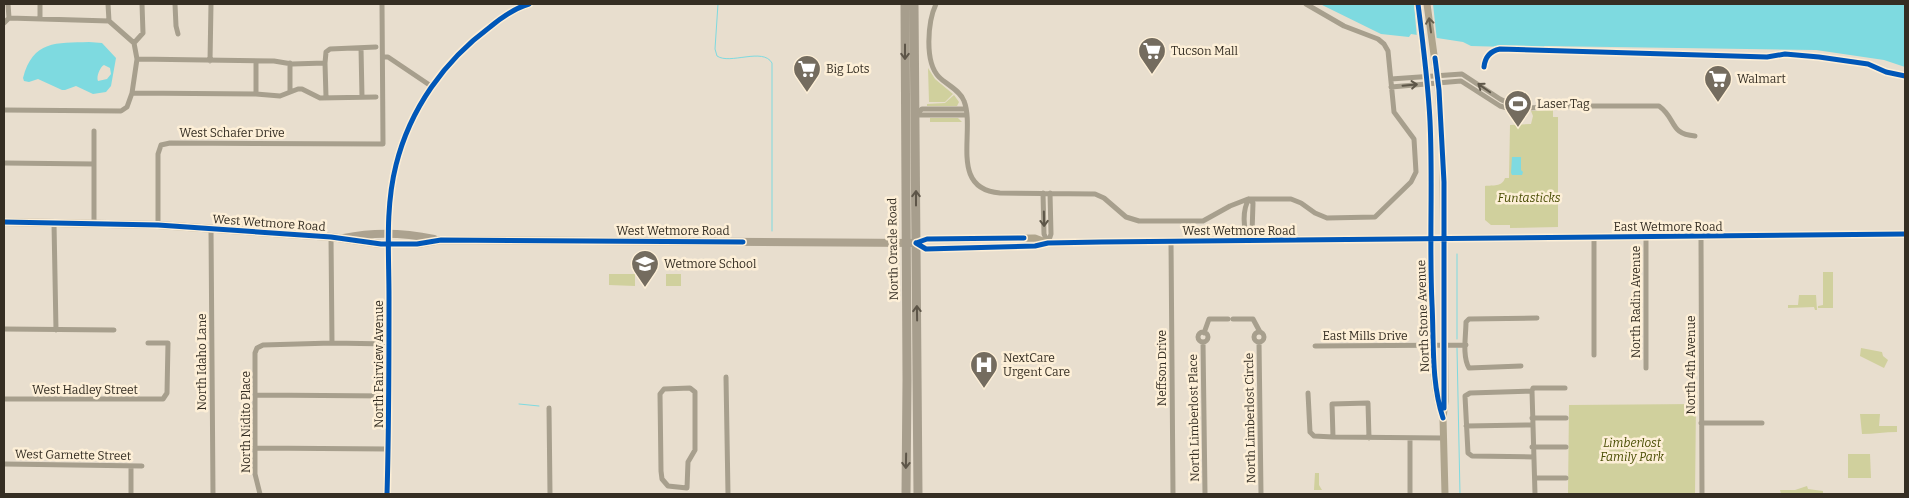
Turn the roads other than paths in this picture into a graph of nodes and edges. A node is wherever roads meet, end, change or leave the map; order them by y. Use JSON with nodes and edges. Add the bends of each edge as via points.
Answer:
{"nodes":[{"id":1,"x":8,"y":4,"type":"edge"},
{"id":2,"x":40,"y":4,"type":"edge"},
{"id":3,"x":108,"y":4,"type":"edge"},
{"id":4,"x":142,"y":4,"type":"edge"},
{"id":5,"x":175,"y":4,"type":"edge"},
{"id":6,"x":211,"y":4,"type":"edge"},
{"id":7,"x":382,"y":4,"type":"edge"},
{"id":8,"x":526,"y":4,"type":"edge"},
{"id":9,"x":904,"y":4,"type":"edge"},
{"id":10,"x":914,"y":4,"type":"edge"},
{"id":11,"x":936,"y":4,"type":"edge"},
{"id":12,"x":1306,"y":4,"type":"edge"},
{"id":13,"x":1418,"y":4,"type":"edge"},
{"id":14,"x":1427,"y":4,"type":"edge"},
{"id":15,"x":9,"y":18,"type":"junction"},
{"id":16,"x":40,"y":18,"type":"junction"},
{"id":17,"x":108,"y":21,"type":"junction"},
{"id":18,"x":4,"y":23,"type":"edge"},
{"id":19,"x":178,"y":34,"type":"dead end"},
{"id":20,"x":134,"y":43,"type":"junction"},
{"id":21,"x":361,"y":48,"type":"junction"},
{"id":22,"x":376,"y":48,"type":"dead end"},
{"id":23,"x":383,"y":57,"type":"junction"},
{"id":24,"x":137,"y":60,"type":"junction"},
{"id":25,"x":210,"y":61,"type":"junction"},
{"id":26,"x":256,"y":61,"type":"junction"},
{"id":27,"x":290,"y":63,"type":"junction"},
{"id":28,"x":325,"y":63,"type":"junction"},
{"id":29,"x":1437,"y":74,"type":"junction"},
{"id":30,"x":1427,"y":76,"type":"junction"},
{"id":31,"x":1391,"y":79,"type":"junction"},
{"id":32,"x":1438,"y":84,"type":"junction"},
{"id":33,"x":1428,"y":85,"type":"junction"},
{"id":34,"x":431,"y":86,"type":"junction"},
{"id":35,"x":1391,"y":87,"type":"junction"},
{"id":36,"x":290,"y":91,"type":"junction"},
{"id":37,"x":132,"y":93,"type":"junction"},
{"id":38,"x":256,"y":94,"type":"junction"},
{"id":39,"x":326,"y":97,"type":"junction"},
{"id":40,"x":362,"y":97,"type":"junction"},
{"id":41,"x":376,"y":97,"type":"dead end"},
{"id":42,"x":1516,"y":107,"type":"junction"},
{"id":43,"x":4,"y":110,"type":"edge"},
{"id":44,"x":966,"y":112,"type":"junction"},
{"id":45,"x":916,"y":115,"type":"junction"},
{"id":46,"x":94,"y":132,"type":"dead end"},
{"id":47,"x":1695,"y":136,"type":"dead end"},
{"id":48,"x":4,"y":163,"type":"edge"},
{"id":49,"x":94,"y":164,"type":"junction"},
{"id":50,"x":1043,"y":193,"type":"junction"},
{"id":51,"x":1050,"y":193,"type":"junction"},
{"id":52,"x":1249,"y":199,"type":"junction"},
{"id":53,"x":4,"y":222,"type":"edge"},
{"id":54,"x":54,"y":223,"type":"junction"},
{"id":55,"x":94,"y":223,"type":"junction"},
{"id":56,"x":158,"y":225,"type":"junction"},
{"id":57,"x":211,"y":229,"type":"junction"},
{"id":58,"x":388,"y":234,"type":"junction"},
{"id":59,"x":1905,"y":234,"type":"edge"},
{"id":60,"x":1701,"y":236,"type":"junction"},
{"id":61,"x":1594,"y":237,"type":"junction"},
{"id":62,"x":1646,"y":237,"type":"junction"},
{"id":63,"x":335,"y":238,"type":"junction"},
{"id":64,"x":1430,"y":239,"type":"junction"},
{"id":65,"x":1444,"y":239,"type":"junction"},
{"id":66,"x":440,"y":240,"type":"junction"},
{"id":67,"x":1171,"y":241,"type":"junction"},
{"id":68,"x":1249,"y":241,"type":"junction"},
{"id":69,"x":906,"y":243,"type":"junction"},
{"id":70,"x":916,"y":243,"type":"junction"},
{"id":71,"x":1048,"y":243,"type":"junction"},
{"id":72,"x":388,"y":244,"type":"junction"},
{"id":73,"x":906,"y":316,"type":"junction"},
{"id":74,"x":1537,"y":318,"type":"dead end"},
{"id":75,"x":4,"y":329,"type":"edge"},
{"id":76,"x":56,"y":330,"type":"junction"},
{"id":77,"x":114,"y":330,"type":"dead end"},
{"id":78,"x":1203,"y":342,"type":"joint"},
{"id":79,"x":148,"y":343,"type":"dead end"},
{"id":80,"x":332,"y":343,"type":"junction"},
{"id":81,"x":389,"y":344,"type":"junction"},
{"id":82,"x":1445,"y":345,"type":"junction"},
{"id":83,"x":1466,"y":345,"type":"junction"},
{"id":84,"x":1314,"y":346,"type":"dead end"},
{"id":85,"x":1434,"y":346,"type":"junction"},
{"id":86,"x":1594,"y":356,"type":"dead end"},
{"id":87,"x":1521,"y":366,"type":"dead end"},
{"id":88,"x":1646,"y":368,"type":"dead end"},
{"id":89,"x":726,"y":377,"type":"dead end"},
{"id":90,"x":918,"y":379,"type":"junction"},
{"id":91,"x":907,"y":380,"type":"junction"},
{"id":92,"x":1565,"y":388,"type":"dead end"},
{"id":93,"x":1532,"y":391,"type":"junction"},
{"id":94,"x":1308,"y":393,"type":"dead end"},
{"id":95,"x":256,"y":395,"type":"junction"},
{"id":96,"x":389,"y":396,"type":"junction"},
{"id":97,"x":4,"y":399,"type":"edge"},
{"id":98,"x":549,"y":408,"type":"dead end"},
{"id":99,"x":1442,"y":418,"type":"junction"},
{"id":100,"x":1532,"y":418,"type":"junction"},
{"id":101,"x":1566,"y":418,"type":"dead end"},
{"id":102,"x":1701,"y":423,"type":"junction"},
{"id":103,"x":1762,"y":423,"type":"dead end"},
{"id":104,"x":1532,"y":425,"type":"junction"},
{"id":105,"x":1466,"y":426,"type":"junction"},
{"id":106,"x":1333,"y":438,"type":"junction"},
{"id":107,"x":1368,"y":438,"type":"junction"},
{"id":108,"x":1410,"y":438,"type":"junction"},
{"id":109,"x":1443,"y":438,"type":"junction"},
{"id":110,"x":918,"y":440,"type":"junction"},
{"id":111,"x":1532,"y":447,"type":"junction"},
{"id":112,"x":1566,"y":447,"type":"dead end"},
{"id":113,"x":254,"y":448,"type":"junction"},
{"id":114,"x":388,"y":449,"type":"junction"},
{"id":115,"x":1534,"y":457,"type":"junction"},
{"id":116,"x":4,"y":464,"type":"edge"},
{"id":117,"x":131,"y":466,"type":"junction"},
{"id":118,"x":142,"y":466,"type":"dead end"},
{"id":119,"x":1534,"y":478,"type":"junction"},
{"id":120,"x":1566,"y":478,"type":"dead end"},
{"id":121,"x":687,"y":491,"type":"edge"},
{"id":122,"x":131,"y":494,"type":"edge"},
{"id":123,"x":214,"y":494,"type":"edge"},
{"id":124,"x":260,"y":494,"type":"edge"},
{"id":125,"x":386,"y":494,"type":"edge"},
{"id":126,"x":550,"y":494,"type":"edge"},
{"id":127,"x":728,"y":494,"type":"edge"},
{"id":128,"x":906,"y":494,"type":"edge"},
{"id":129,"x":918,"y":494,"type":"edge"},
{"id":130,"x":1173,"y":494,"type":"edge"},
{"id":131,"x":1205,"y":494,"type":"edge"},
{"id":132,"x":1261,"y":494,"type":"edge"},
{"id":133,"x":1410,"y":494,"type":"edge"},
{"id":134,"x":1445,"y":494,"type":"edge"},
{"id":135,"x":1535,"y":494,"type":"edge"},
{"id":136,"x":1702,"y":494,"type":"edge"}],
"edges":[{"from":1,"to":15,"type":"street"},
{"from":2,"to":16,"type":"street"},
{"from":3,"to":17,"type":"street"},
{"from":4,"to":20,"type":"street","via":[[142,33]]},
{"from":5,"to":19,"type":"street"},
{"from":6,"to":25,"type":"street"},
{"from":7,"to":23,"type":"street"},
{"from":8,"to":34,"type":"main road","name":"North Fairview Avenue","via":[[472,40]]},
{"from":9,"to":69,"type":"highway","name":"North Oracle Road","one_way":true},
{"from":10,"to":45,"type":"highway","name":"North Oracle Road"},
{"from":11,"to":44,"type":"street","via":[[930,20],[930,58],[936,72],[962,97]]},
{"from":12,"to":31,"type":"street","via":[[1382,42],[1389,55]]},
{"from":13,"to":30,"type":"main road","name":"North Stone Avenue"},
{"from":29,"to":14,"type":"main road","name":"North Stone Avenue","one_way":true},
{"from":15,"to":16,"type":"street"},
{"from":15,"to":18,"type":"street"},
{"from":16,"to":17,"type":"street"},
{"from":17,"to":20,"type":"street"},
{"from":20,"to":24,"type":"street"},
{"from":21,"to":22,"type":"street"},
{"from":21,"to":28,"type":"street","via":[[330,49],[326,52]]},
{"from":21,"to":40,"type":"street"},
{"from":23,"to":34,"type":"street","via":[[388,57]]},
{"from":23,"to":56,"type":"street","name":"West Schafer Drive","via":[[383,144],[159,143]]},
{"from":24,"to":25,"type":"street"},
{"from":24,"to":37,"type":"street"},
{"from":25,"to":26,"type":"street"},
{"from":26,"to":27,"type":"street"},
{"from":26,"to":38,"type":"street"},
{"from":27,"to":28,"type":"street"},
{"from":27,"to":36,"type":"street"},
{"from":28,"to":39,"type":"street"},
{"from":29,"to":30,"type":"street"},
{"from":29,"to":32,"type":"main road","name":"North Stone Avenue"},
{"from":42,"to":29,"type":"street","one_way":true,"via":[[1462,74]]},
{"from":30,"to":31,"type":"street"},
{"from":30,"to":33,"type":"main road","name":"North Stone Avenue"},
{"from":31,"to":35,"type":"street"},
{"from":32,"to":33,"type":"street"},
{"from":32,"to":42,"type":"street","via":[[1461,81],[1500,106]]},
{"from":32,"to":65,"type":"main road","name":"North Stone Avenue"},
{"from":35,"to":33,"type":"street","one_way":true},
{"from":33,"to":64,"type":"main road","name":"North Stone Avenue"},
{"from":34,"to":58,"type":"main road","name":"North Fairview Avenue","via":[[414,116],[396,165],[388,211]]},
{"from":35,"to":52,"type":"street","via":[[1395,115],[1415,141],[1416,172],[1380,214],[1368,218],[1330,219],[1291,199]]},
{"from":36,"to":38,"type":"street","via":[[280,96]]},
{"from":36,"to":39,"type":"street","via":[[302,89],[316,97]]},
{"from":37,"to":38,"type":"street"},
{"from":37,"to":43,"type":"street","via":[[127,106],[121,111]]},
{"from":39,"to":40,"type":"street"},
{"from":40,"to":41,"type":"street"},
{"from":42,"to":47,"type":"street","via":[[1659,106],[1666,111],[1676,129],[1684,135]]},
{"from":44,"to":45,"type":"street","via":[[922,109]]},
{"from":44,"to":50,"type":"street","via":[[967,165],[977,182],[996,193]]},
{"from":70,"to":45,"type":"highway","name":"North Oracle Road","one_way":true},
{"from":46,"to":49,"type":"street"},
{"from":48,"to":49,"type":"street"},
{"from":49,"to":55,"type":"street"},
{"from":50,"to":51,"type":"street"},
{"from":50,"to":71,"type":"street","one_way":true,"via":[[1044,234]]},
{"from":51,"to":52,"type":"street","via":[[1098,195],[1126,217],[1139,221],[1202,220]]},
{"from":51,"to":71,"type":"street","via":[[1051,234]]},
{"from":52,"to":68,"type":"street","via":[[1253,203]]},
{"from":53,"to":54,"type":"main road","name":"West Wetmore Road"},
{"from":54,"to":55,"type":"main road","name":"West Wetmore Road"},
{"from":54,"to":76,"type":"street"},
{"from":55,"to":56,"type":"main road","name":"West Wetmore Road"},
{"from":56,"to":57,"type":"main road","name":"West Wetmore Road"},
{"from":57,"to":63,"type":"main road","name":"West Wetmore Road"},
{"from":57,"to":123,"type":"street","name":"North Idaho Lane"},
{"from":58,"to":63,"type":"main road","name":"West Wetmore Road"},
{"from":58,"to":66,"type":"main road","name":"West Wetmore Road"},
{"from":58,"to":72,"type":"main road","name":"North Fairview Avenue"},
{"from":59,"to":60,"type":"main road","name":"East Wetmore Road"},
{"from":60,"to":62,"type":"main road","name":"East Wetmore Road"},
{"from":60,"to":102,"type":"street","name":"North 4th Avenue"},
{"from":61,"to":62,"type":"main road","name":"East Wetmore Road"},
{"from":61,"to":65,"type":"main road","name":"East Wetmore Road"},
{"from":61,"to":86,"type":"street"},
{"from":62,"to":88,"type":"street","name":"North Radin Avenue"},
{"from":63,"to":72,"type":"main road","name":"West Wetmore Road"},
{"from":63,"to":80,"type":"street"},
{"from":64,"to":65,"type":"main road","name":"East Wetmore Road"},
{"from":64,"to":68,"type":"main road","name":"West Wetmore Road"},
{"from":64,"to":85,"type":"main road","name":"North Stone Avenue"},
{"from":65,"to":82,"type":"main road","name":"North Stone Avenue"},
{"from":66,"to":69,"type":"main road","name":"West Wetmore Road"},
{"from":66,"to":72,"type":"main road","name":"West Wetmore Road"},
{"from":67,"to":68,"type":"main road","name":"West Wetmore Road"},
{"from":67,"to":71,"type":"main road","name":"West Wetmore Road"},
{"from":67,"to":130,"type":"street","name":"Neffson Drive"},
{"from":69,"to":70,"type":"main road","name":"West Wetmore Road"},
{"from":69,"to":73,"type":"highway","name":"North Oracle Road"},
{"from":70,"to":71,"type":"main road","name":"West Wetmore Road","via":[[926,249]]},
{"from":90,"to":70,"type":"highway","name":"North Oracle Road","one_way":true},
{"from":72,"to":81,"type":"main road","name":"North Fairview Avenue"},
{"from":73,"to":90,"type":"highway","via":[[912,330],[912,374]]},
{"from":73,"to":91,"type":"highway","name":"North Oracle Road"},
{"from":74,"to":83,"type":"street","via":[[1469,319],[1466,322]]},
{"from":75,"to":76,"type":"street"},
{"from":76,"to":77,"type":"street"},
{"from":78,"to":131,"type":"street","name":"North Limberlost Place"},
{"from":78,"to":132,"type":"street","name":"North Limberlost Circle","via":[[1199,337],[1209,319],[1253,319],[1260,332],[1254,337],[1259,342]]},
{"from":79,"to":97,"type":"street","name":"West Hadley Street","via":[[168,343],[165,398]]},
{"from":80,"to":81,"type":"street"},
{"from":80,"to":95,"type":"street","name":"North Nidito Place","via":[[263,345],[257,348]]},
{"from":81,"to":96,"type":"main road","name":"North Fairview Avenue"},
{"from":82,"to":83,"type":"street","name":"East Mills Drive"},
{"from":82,"to":85,"type":"street","name":"East Mills Drive"},
{"from":82,"to":99,"type":"main road","name":"North Stone Avenue"},
{"from":83,"to":87,"type":"street","via":[[1469,368]]},
{"from":84,"to":85,"type":"street","name":"East Mills Drive"},
{"from":85,"to":99,"type":"main road","name":"North Stone Avenue","via":[[1437,402]]},
{"from":89,"to":127,"type":"street"},
{"from":90,"to":110,"type":"highway","name":"North Oracle Road"},
{"from":91,"to":110,"type":"highway","via":[[912,387],[914,433]]},
{"from":91,"to":128,"type":"highway","name":"North Oracle Road","one_way":true},
{"from":92,"to":93,"type":"street","via":[[1533,388]]},
{"from":93,"to":100,"type":"street"},
{"from":93,"to":105,"type":"street","via":[[1470,393],[1465,396]]},
{"from":94,"to":106,"type":"street","via":[[1310,432],[1314,436]]},
{"from":95,"to":96,"type":"street"},
{"from":95,"to":113,"type":"street","name":"North Nidito Place"},
{"from":96,"to":114,"type":"main road","name":"North Fairview Avenue"},
{"from":98,"to":126,"type":"street"},
{"from":99,"to":109,"type":"main road","name":"North Stone Avenue"},
{"from":100,"to":101,"type":"street"},
{"from":100,"to":104,"type":"street"},
{"from":102,"to":103,"type":"street"},
{"from":102,"to":136,"type":"street","name":"North 4th Avenue"},
{"from":104,"to":105,"type":"street"},
{"from":104,"to":111,"type":"street"},
{"from":105,"to":115,"type":"street","via":[[1468,453],[1472,456]]},
{"from":106,"to":107,"type":"street"},
{"from":106,"to":107,"type":"street","via":[[1332,404],[1368,403]]},
{"from":107,"to":108,"type":"street"},
{"from":108,"to":109,"type":"street"},
{"from":108,"to":133,"type":"street"},
{"from":109,"to":134,"type":"main road","name":"North Stone Avenue"},
{"from":110,"to":129,"type":"highway","name":"North Oracle Road"},
{"from":111,"to":112,"type":"street"},
{"from":111,"to":115,"type":"street"},
{"from":113,"to":114,"type":"street"},
{"from":113,"to":124,"type":"street","name":"North Nidito Place"},
{"from":114,"to":125,"type":"main road","name":"North Fairview Avenue"},
{"from":115,"to":119,"type":"street"},
{"from":116,"to":117,"type":"street","name":"West Garnette Street"},
{"from":117,"to":118,"type":"street","name":"West Garnette Street"},
{"from":117,"to":122,"type":"street"},
{"from":119,"to":120,"type":"street"},
{"from":119,"to":135,"type":"street"},
{"from":121,"to":121,"type":"street","via":[[688,462],[695,450],[695,392],[690,388],[664,389],[660,394],[662,479],[668,486]]}]}
